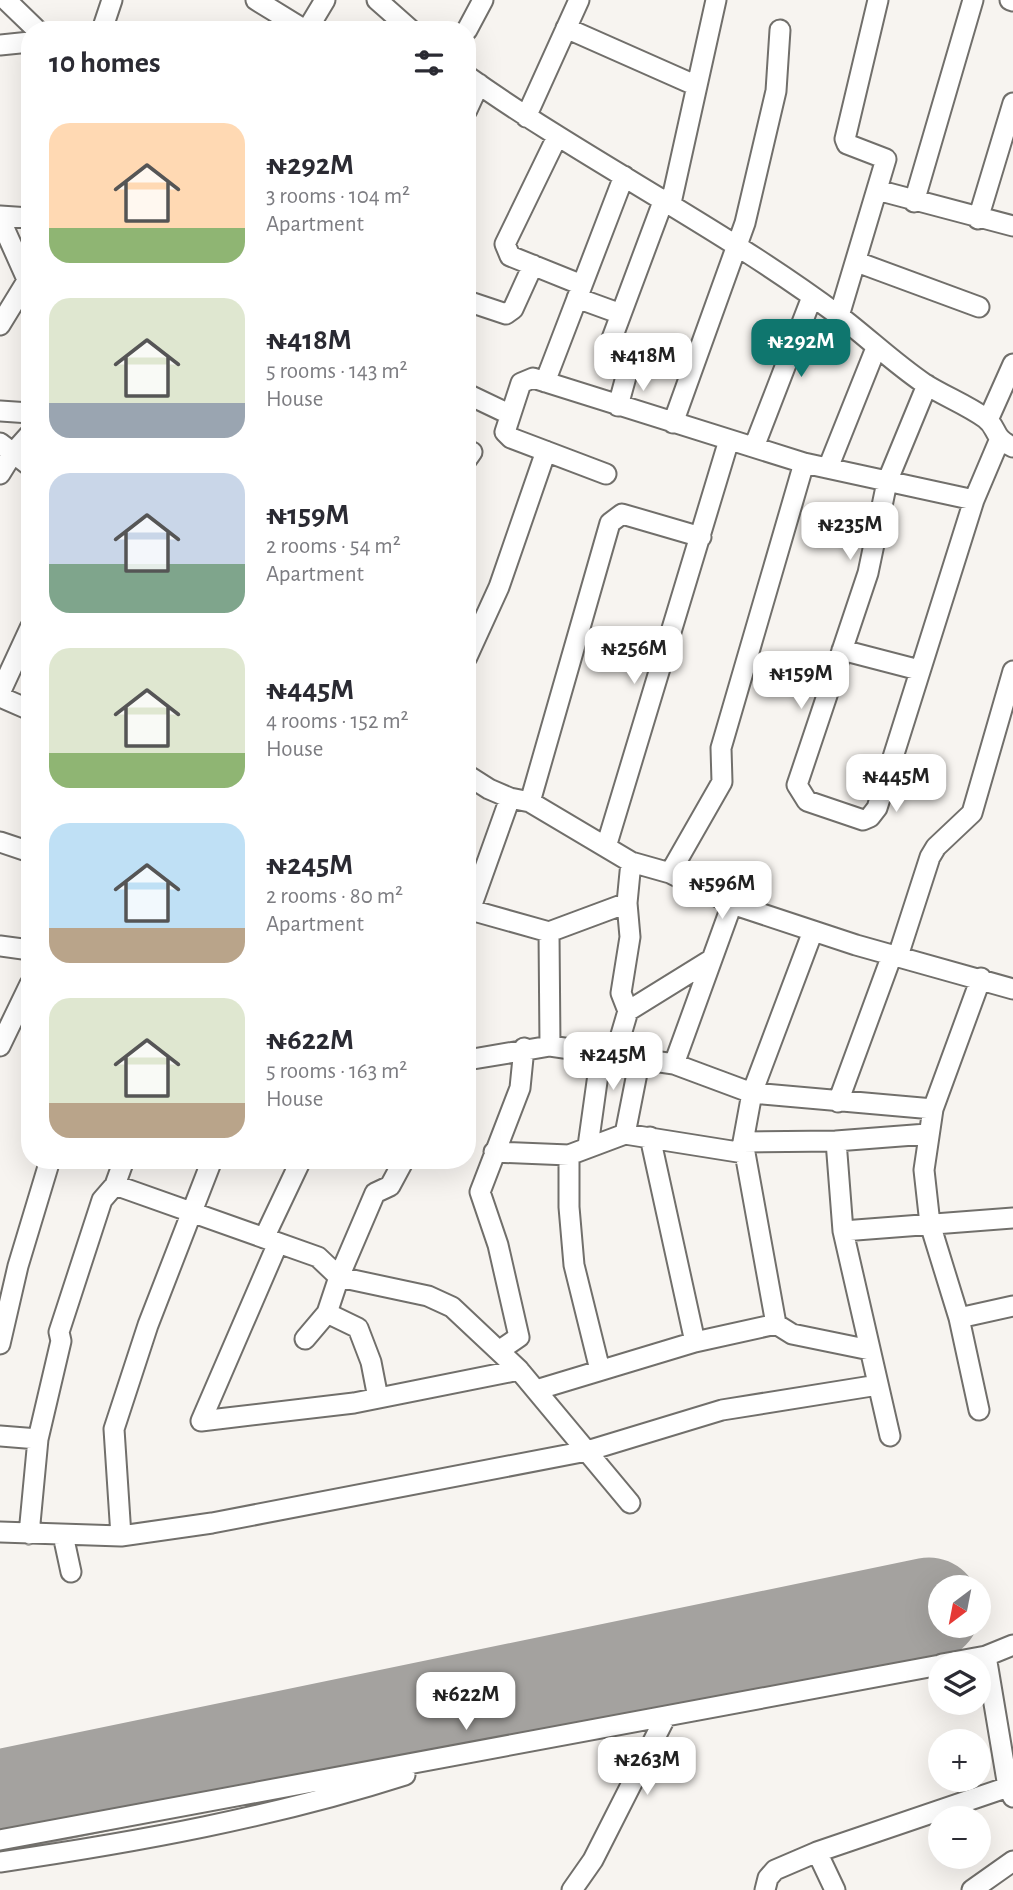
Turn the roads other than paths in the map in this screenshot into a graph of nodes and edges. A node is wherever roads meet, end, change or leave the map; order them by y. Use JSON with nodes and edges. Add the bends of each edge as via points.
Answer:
{"nodes":[{"id":1,"x":6,"y":0,"type":"edge"},
{"id":2,"x":112,"y":0,"type":"edge"},
{"id":3,"x":256,"y":0,"type":"edge"},
{"id":4,"x":325,"y":0,"type":"edge"},
{"id":5,"x":483,"y":0,"type":"edge"},
{"id":6,"x":579,"y":0,"type":"edge"},
{"id":7,"x":716,"y":0,"type":"edge"},
{"id":8,"x":878,"y":0,"type":"edge"},
{"id":9,"x":973,"y":0,"type":"edge"},
{"id":10,"x":380,"y":1,"type":"edge"},
{"id":11,"x":28,"y":21,"type":"edge"},
{"id":12,"x":105,"y":21,"type":"edge"},
{"id":13,"x":291,"y":21,"type":"edge"},
{"id":14,"x":312,"y":21,"type":"edge"},
{"id":15,"x":401,"y":21,"type":"edge"},
{"id":16,"x":472,"y":21,"type":"edge"},
{"id":17,"x":566,"y":28,"type":"junction"},
{"id":18,"x":780,"y":30,"type":"dead end"},
{"id":19,"x":21,"y":44,"type":"edge"},
{"id":20,"x":2,"y":48,"type":"edge"},
{"id":21,"x":476,"y":82,"type":"edge"},
{"id":22,"x":696,"y":86,"type":"junction"},
{"id":23,"x":1013,"y":103,"type":"edge"},
{"id":24,"x":526,"y":117,"type":"junction"},
{"id":25,"x":557,"y":137,"type":"junction"},
{"id":26,"x":624,"y":176,"type":"junction"},
{"id":27,"x":877,"y":190,"type":"junction"},
{"id":28,"x":667,"y":201,"type":"junction"},
{"id":29,"x":914,"y":202,"type":"junction"},
{"id":30,"x":0,"y":218,"type":"edge"},
{"id":31,"x":21,"y":218,"type":"edge"},
{"id":32,"x":978,"y":219,"type":"junction"},
{"id":33,"x":1013,"y":226,"type":"edge"},
{"id":34,"x":736,"y":247,"type":"junction"},
{"id":35,"x":857,"y":262,"type":"junction"},
{"id":36,"x":21,"y":264,"type":"edge"},
{"id":37,"x":533,"y":265,"type":"junction"},
{"id":38,"x":579,"y":292,"type":"junction"},
{"id":39,"x":21,"y":293,"type":"edge"},
{"id":40,"x":811,"y":297,"type":"junction"},
{"id":41,"x":476,"y":303,"type":"edge"},
{"id":42,"x":979,"y":307,"type":"dead end"},
{"id":43,"x":621,"y":314,"type":"junction"},
{"id":44,"x":839,"y":316,"type":"junction"},
{"id":45,"x":0,"y":325,"type":"edge"},
{"id":46,"x":876,"y":348,"type":"junction"},
{"id":47,"x":1013,"y":364,"type":"edge"},
{"id":48,"x":545,"y":382,"type":"junction"},
{"id":49,"x":927,"y":385,"type":"junction"},
{"id":50,"x":476,"y":398,"type":"edge"},
{"id":51,"x":618,"y":406,"type":"junction"},
{"id":52,"x":0,"y":411,"type":"edge"},
{"id":53,"x":21,"y":412,"type":"edge"},
{"id":54,"x":509,"y":414,"type":"junction"},
{"id":55,"x":988,"y":420,"type":"junction"},
{"id":56,"x":673,"y":423,"type":"junction"},
{"id":57,"x":729,"y":440,"type":"junction"},
{"id":58,"x":1006,"y":444,"type":"edge"},
{"id":59,"x":754,"y":447,"type":"junction"},
{"id":60,"x":6,"y":448,"type":"edge"},
{"id":61,"x":545,"y":451,"type":"junction"},
{"id":62,"x":21,"y":459,"type":"edge"},
{"id":63,"x":804,"y":463,"type":"junction"},
{"id":64,"x":828,"y":468,"type":"junction"},
{"id":65,"x":0,"y":474,"type":"edge"},
{"id":66,"x":606,"y":474,"type":"dead end"},
{"id":67,"x":887,"y":482,"type":"junction"},
{"id":68,"x":974,"y":500,"type":"junction"},
{"id":69,"x":701,"y":537,"type":"junction"},
{"id":70,"x":476,"y":637,"type":"edge"},
{"id":71,"x":21,"y":647,"type":"edge"},
{"id":72,"x":842,"y":650,"type":"junction"},
{"id":73,"x":919,"y":670,"type":"junction"},
{"id":74,"x":1013,"y":671,"type":"edge"},
{"id":75,"x":1,"y":688,"type":"edge"},
{"id":76,"x":21,"y":703,"type":"edge"},
{"id":77,"x":476,"y":780,"type":"edge"},
{"id":78,"x":510,"y":799,"type":"junction"},
{"id":79,"x":530,"y":802,"type":"junction"},
{"id":80,"x":0,"y":842,"type":"edge"},
{"id":81,"x":606,"y":847,"type":"junction"},
{"id":82,"x":21,"y":849,"type":"edge"},
{"id":83,"x":631,"y":862,"type":"junction"},
{"id":84,"x":670,"y":873,"type":"junction"},
{"id":85,"x":476,"y":888,"type":"edge"},
{"id":86,"x":627,"y":903,"type":"junction"},
{"id":87,"x":732,"y":904,"type":"junction"},
{"id":88,"x":476,"y":911,"type":"edge"},
{"id":89,"x":814,"y":931,"type":"junction"},
{"id":90,"x":549,"y":932,"type":"junction"},
{"id":91,"x":0,"y":946,"type":"edge"},
{"id":92,"x":21,"y":947,"type":"edge"},
{"id":93,"x":895,"y":955,"type":"junction"},
{"id":94,"x":712,"y":959,"type":"junction"},
{"id":95,"x":981,"y":978,"type":"junction"},
{"id":96,"x":1013,"y":989,"type":"edge"},
{"id":97,"x":21,"y":1003,"type":"edge"},
{"id":98,"x":628,"y":1011,"type":"junction"},
{"id":99,"x":0,"y":1046,"type":"edge"},
{"id":100,"x":550,"y":1046,"type":"junction"},
{"id":101,"x":524,"y":1048,"type":"junction"},
{"id":102,"x":608,"y":1054,"type":"junction"},
{"id":103,"x":476,"y":1058,"type":"edge"},
{"id":104,"x":640,"y":1058,"type":"junction"},
{"id":105,"x":674,"y":1063,"type":"junction"},
{"id":106,"x":752,"y":1093,"type":"junction"},
{"id":107,"x":838,"y":1101,"type":"junction"},
{"id":108,"x":933,"y":1109,"type":"junction"},
{"id":109,"x":625,"y":1134,"type":"junction"},
{"id":110,"x":927,"y":1134,"type":"junction"},
{"id":111,"x":650,"y":1137,"type":"junction"},
{"id":112,"x":836,"y":1141,"type":"junction"},
{"id":113,"x":588,"y":1146,"type":"junction"},
{"id":114,"x":744,"y":1147,"type":"junction"},
{"id":115,"x":494,"y":1152,"type":"junction"},
{"id":116,"x":569,"y":1155,"type":"junction"},
{"id":117,"x":47,"y":1169,"type":"edge"},
{"id":118,"x":121,"y":1169,"type":"edge"},
{"id":119,"x":209,"y":1169,"type":"edge"},
{"id":120,"x":298,"y":1169,"type":"edge"},
{"id":121,"x":399,"y":1169,"type":"edge"},
{"id":122,"x":115,"y":1185,"type":"junction"},
{"id":123,"x":193,"y":1212,"type":"junction"},
{"id":124,"x":1013,"y":1218,"type":"edge"},
{"id":125,"x":930,"y":1224,"type":"junction"},
{"id":126,"x":843,"y":1231,"type":"junction"},
{"id":127,"x":271,"y":1240,"type":"junction"},
{"id":128,"x":339,"y":1277,"type":"junction"},
{"id":129,"x":1013,"y":1306,"type":"edge"},
{"id":130,"x":327,"y":1313,"type":"junction"},
{"id":131,"x":960,"y":1318,"type":"junction"},
{"id":132,"x":776,"y":1324,"type":"junction"},
{"id":133,"x":305,"y":1339,"type":"dead end"},
{"id":134,"x":695,"y":1342,"type":"junction"},
{"id":135,"x":0,"y":1344,"type":"edge"},
{"id":136,"x":500,"y":1350,"type":"junction"},
{"id":137,"x":870,"y":1350,"type":"junction"},
{"id":138,"x":519,"y":1370,"type":"junction"},
{"id":139,"x":600,"y":1370,"type":"junction"},
{"id":140,"x":878,"y":1385,"type":"junction"},
{"id":141,"x":536,"y":1390,"type":"junction"},
{"id":142,"x":378,"y":1398,"type":"junction"},
{"id":143,"x":979,"y":1410,"type":"dead end"},
{"id":144,"x":0,"y":1436,"type":"edge"},
{"id":145,"x":890,"y":1436,"type":"dead end"},
{"id":146,"x":38,"y":1440,"type":"junction"},
{"id":147,"x":587,"y":1451,"type":"junction"},
{"id":148,"x":630,"y":1503,"type":"dead end"},
{"id":149,"x":0,"y":1532,"type":"edge"},
{"id":150,"x":29,"y":1534,"type":"junction"},
{"id":151,"x":62,"y":1535,"type":"junction"},
{"id":152,"x":121,"y":1535,"type":"junction"},
{"id":153,"x":72,"y":1572,"type":"dead end"},
{"id":154,"x":1013,"y":1645,"type":"edge"},
{"id":155,"x":991,"y":1654,"type":"edge"},
{"id":156,"x":928,"y":1666,"type":"edge"},
{"id":157,"x":991,"y":1685,"type":"edge"},
{"id":158,"x":666,"y":1716,"type":"junction"},
{"id":159,"x":482,"y":1750,"type":"junction"},
{"id":160,"x":1010,"y":1793,"type":"edge"},
{"id":161,"x":0,"y":1840,"type":"edge"},
{"id":162,"x":817,"y":1852,"type":"junction"},
{"id":163,"x":593,"y":1860,"type":"junction"},
{"id":164,"x":1013,"y":1861,"type":"edge"},
{"id":165,"x":0,"y":1862,"type":"edge"},
{"id":166,"x":572,"y":1890,"type":"edge"},
{"id":167,"x":590,"y":1890,"type":"edge"},
{"id":168,"x":765,"y":1890,"type":"edge"},
{"id":169,"x":835,"y":1890,"type":"edge"},
{"id":170,"x":972,"y":1890,"type":"edge"}],
"edges":[{"from":1,"to":11,"type":"street"},
{"from":2,"to":12,"type":"street"},
{"from":3,"to":13,"type":"street"},
{"from":4,"to":14,"type":"street"},
{"from":5,"to":16,"type":"street"},
{"from":6,"to":17,"type":"street"},
{"from":7,"to":22,"type":"street"},
{"from":8,"to":27,"type":"street","via":[[845,139],[846,144],[886,159]]},
{"from":9,"to":29,"type":"street"},
{"from":10,"to":15,"type":"street"},
{"from":17,"to":22,"type":"street"},
{"from":17,"to":24,"type":"street"},
{"from":18,"to":34,"type":"street","via":[[776,91]]},
{"from":19,"to":20,"type":"street"},
{"from":21,"to":24,"type":"street"},
{"from":22,"to":28,"type":"street"},
{"from":23,"to":32,"type":"street"},
{"from":24,"to":25,"type":"street"},
{"from":25,"to":26,"type":"street"},
{"from":25,"to":37,"type":"street","via":[[505,244],[510,256]]},
{"from":26,"to":28,"type":"street"},
{"from":26,"to":38,"type":"street"},
{"from":27,"to":29,"type":"street"},
{"from":27,"to":35,"type":"street"},
{"from":28,"to":34,"type":"street"},
{"from":28,"to":43,"type":"street"},
{"from":29,"to":32,"type":"street"},
{"from":30,"to":31,"type":"street"},
{"from":30,"to":36,"type":"street"},
{"from":32,"to":33,"type":"street"},
{"from":34,"to":40,"type":"street"},
{"from":34,"to":56,"type":"street"},
{"from":35,"to":42,"type":"street"},
{"from":35,"to":44,"type":"street"},
{"from":37,"to":38,"type":"street"},
{"from":37,"to":41,"type":"street","via":[[513,309],[506,314]]},
{"from":38,"to":43,"type":"street"},
{"from":38,"to":48,"type":"street"},
{"from":39,"to":45,"type":"street"},
{"from":40,"to":44,"type":"street"},
{"from":40,"to":59,"type":"street"},
{"from":43,"to":51,"type":"street","via":[[611,341],[627,373]]},
{"from":44,"to":46,"type":"street"},
{"from":46,"to":49,"type":"street"},
{"from":46,"to":64,"type":"street"},
{"from":47,"to":55,"type":"street"},
{"from":48,"to":51,"type":"street"},
{"from":48,"to":54,"type":"street","via":[[533,377],[521,383]]},
{"from":49,"to":55,"type":"street"},
{"from":49,"to":67,"type":"street"},
{"from":50,"to":54,"type":"street"},
{"from":51,"to":56,"type":"street"},
{"from":52,"to":53,"type":"street"},
{"from":54,"to":61,"type":"street","via":[[505,432]]},
{"from":55,"to":58,"type":"street"},
{"from":56,"to":57,"type":"street"},
{"from":57,"to":59,"type":"street"},
{"from":57,"to":69,"type":"street"},
{"from":58,"to":68,"type":"street"},
{"from":59,"to":63,"type":"street"},
{"from":60,"to":62,"type":"street"},
{"from":60,"to":65,"type":"street"},
{"from":61,"to":66,"type":"street"},
{"from":61,"to":70,"type":"street","via":[[499,587]]},
{"from":63,"to":64,"type":"street"},
{"from":63,"to":84,"type":"street","via":[[721,748],[722,782]]},
{"from":64,"to":67,"type":"street"},
{"from":67,"to":68,"type":"street"},
{"from":67,"to":72,"type":"street","via":[[868,573]]},
{"from":68,"to":73,"type":"street"},
{"from":69,"to":79,"type":"street","via":[[622,514],[610,523]]},
{"from":69,"to":81,"type":"street"},
{"from":71,"to":75,"type":"street"},
{"from":72,"to":73,"type":"street"},
{"from":72,"to":73,"type":"street","via":[[797,785],[807,801],[863,820],[877,808]]},
{"from":74,"to":93,"type":"street","via":[[972,813],[930,857]]},
{"from":75,"to":76,"type":"street"},
{"from":77,"to":78,"type":"street"},
{"from":78,"to":79,"type":"street"},
{"from":78,"to":85,"type":"street"},
{"from":79,"to":81,"type":"street"},
{"from":80,"to":82,"type":"street"},
{"from":81,"to":83,"type":"street"},
{"from":83,"to":84,"type":"street"},
{"from":83,"to":86,"type":"street"},
{"from":84,"to":87,"type":"street"},
{"from":86,"to":90,"type":"street"},
{"from":86,"to":98,"type":"street","via":[[630,937],[621,993]]},
{"from":87,"to":89,"type":"street"},
{"from":87,"to":94,"type":"street"},
{"from":88,"to":90,"type":"street"},
{"from":89,"to":93,"type":"street"},
{"from":89,"to":106,"type":"street"},
{"from":90,"to":100,"type":"street"},
{"from":91,"to":92,"type":"street"},
{"from":93,"to":95,"type":"street"},
{"from":93,"to":107,"type":"street"},
{"from":94,"to":98,"type":"street"},
{"from":94,"to":105,"type":"street"},
{"from":95,"to":96,"type":"street"},
{"from":95,"to":108,"type":"street"},
{"from":97,"to":99,"type":"street"},
{"from":98,"to":102,"type":"street"},
{"from":100,"to":101,"type":"street"},
{"from":100,"to":102,"type":"street"},
{"from":101,"to":103,"type":"street"},
{"from":101,"to":115,"type":"street","via":[[520,1088]]},
{"from":102,"to":104,"type":"street"},
{"from":102,"to":113,"type":"street"},
{"from":104,"to":105,"type":"street"},
{"from":104,"to":109,"type":"street"},
{"from":105,"to":106,"type":"street"},
{"from":106,"to":107,"type":"street"},
{"from":106,"to":114,"type":"street"},
{"from":107,"to":108,"type":"street"},
{"from":108,"to":110,"type":"street"},
{"from":109,"to":111,"type":"street"},
{"from":109,"to":113,"type":"street"},
{"from":110,"to":112,"type":"street"},
{"from":110,"to":125,"type":"street","via":[[924,1170]]},
{"from":111,"to":114,"type":"street"},
{"from":111,"to":134,"type":"street"},
{"from":112,"to":114,"type":"street"},
{"from":112,"to":126,"type":"street"},
{"from":113,"to":116,"type":"street"},
{"from":114,"to":132,"type":"street"},
{"from":115,"to":116,"type":"street"},
{"from":115,"to":136,"type":"street","via":[[480,1192],[498,1245],[519,1337]]},
{"from":116,"to":139,"type":"street","via":[[574,1265]]},
{"from":117,"to":135,"type":"street"},
{"from":118,"to":122,"type":"street"},
{"from":119,"to":123,"type":"street"},
{"from":120,"to":127,"type":"street"},
{"from":121,"to":128,"type":"street","via":[[390,1186],[375,1193]]},
{"from":122,"to":123,"type":"street"},
{"from":122,"to":146,"type":"street","via":[[102,1200],[59,1332]]},
{"from":123,"to":127,"type":"street"},
{"from":123,"to":152,"type":"street","via":[[148,1325],[114,1429]]},
{"from":124,"to":125,"type":"street"},
{"from":125,"to":126,"type":"street"},
{"from":125,"to":131,"type":"street"},
{"from":126,"to":137,"type":"street"},
{"from":127,"to":128,"type":"street","via":[[318,1257]]},
{"from":127,"to":142,"type":"street","via":[[201,1421]]},
{"from":128,"to":130,"type":"street"},
{"from":128,"to":136,"type":"street","via":[[428,1296],[452,1307]]},
{"from":129,"to":131,"type":"street"},
{"from":130,"to":133,"type":"street"},
{"from":130,"to":142,"type":"street","via":[[358,1328]]},
{"from":131,"to":143,"type":"street"},
{"from":132,"to":134,"type":"street"},
{"from":132,"to":137,"type":"street","via":[[792,1334]]},
{"from":134,"to":139,"type":"street"},
{"from":136,"to":138,"type":"street"},
{"from":137,"to":140,"type":"street"},
{"from":138,"to":141,"type":"street"},
{"from":138,"to":142,"type":"street"},
{"from":139,"to":141,"type":"street"},
{"from":140,"to":145,"type":"street"},
{"from":140,"to":147,"type":"street","via":[[722,1410]]},
{"from":141,"to":147,"type":"street"},
{"from":144,"to":146,"type":"street"},
{"from":146,"to":150,"type":"street"},
{"from":147,"to":148,"type":"street"},
{"from":147,"to":152,"type":"street","via":[[225,1520]]},
{"from":149,"to":150,"type":"street"},
{"from":150,"to":151,"type":"street"},
{"from":151,"to":152,"type":"street"},
{"from":151,"to":153,"type":"street"},
{"from":154,"to":155,"type":"street"},
{"from":156,"to":158,"type":"street"},
{"from":157,"to":160,"type":"street"},
{"from":158,"to":159,"type":"street"},
{"from":158,"to":163,"type":"street"},
{"from":159,"to":161,"type":"street"},
{"from":159,"to":165,"type":"street","via":[[333,1798],[131,1843]]},
{"from":160,"to":162,"type":"street"},
{"from":162,"to":168,"type":"street","via":[[775,1870]]},
{"from":162,"to":169,"type":"street"},
{"from":163,"to":166,"type":"street"},
{"from":163,"to":167,"type":"street"},
{"from":164,"to":170,"type":"street"}]}
